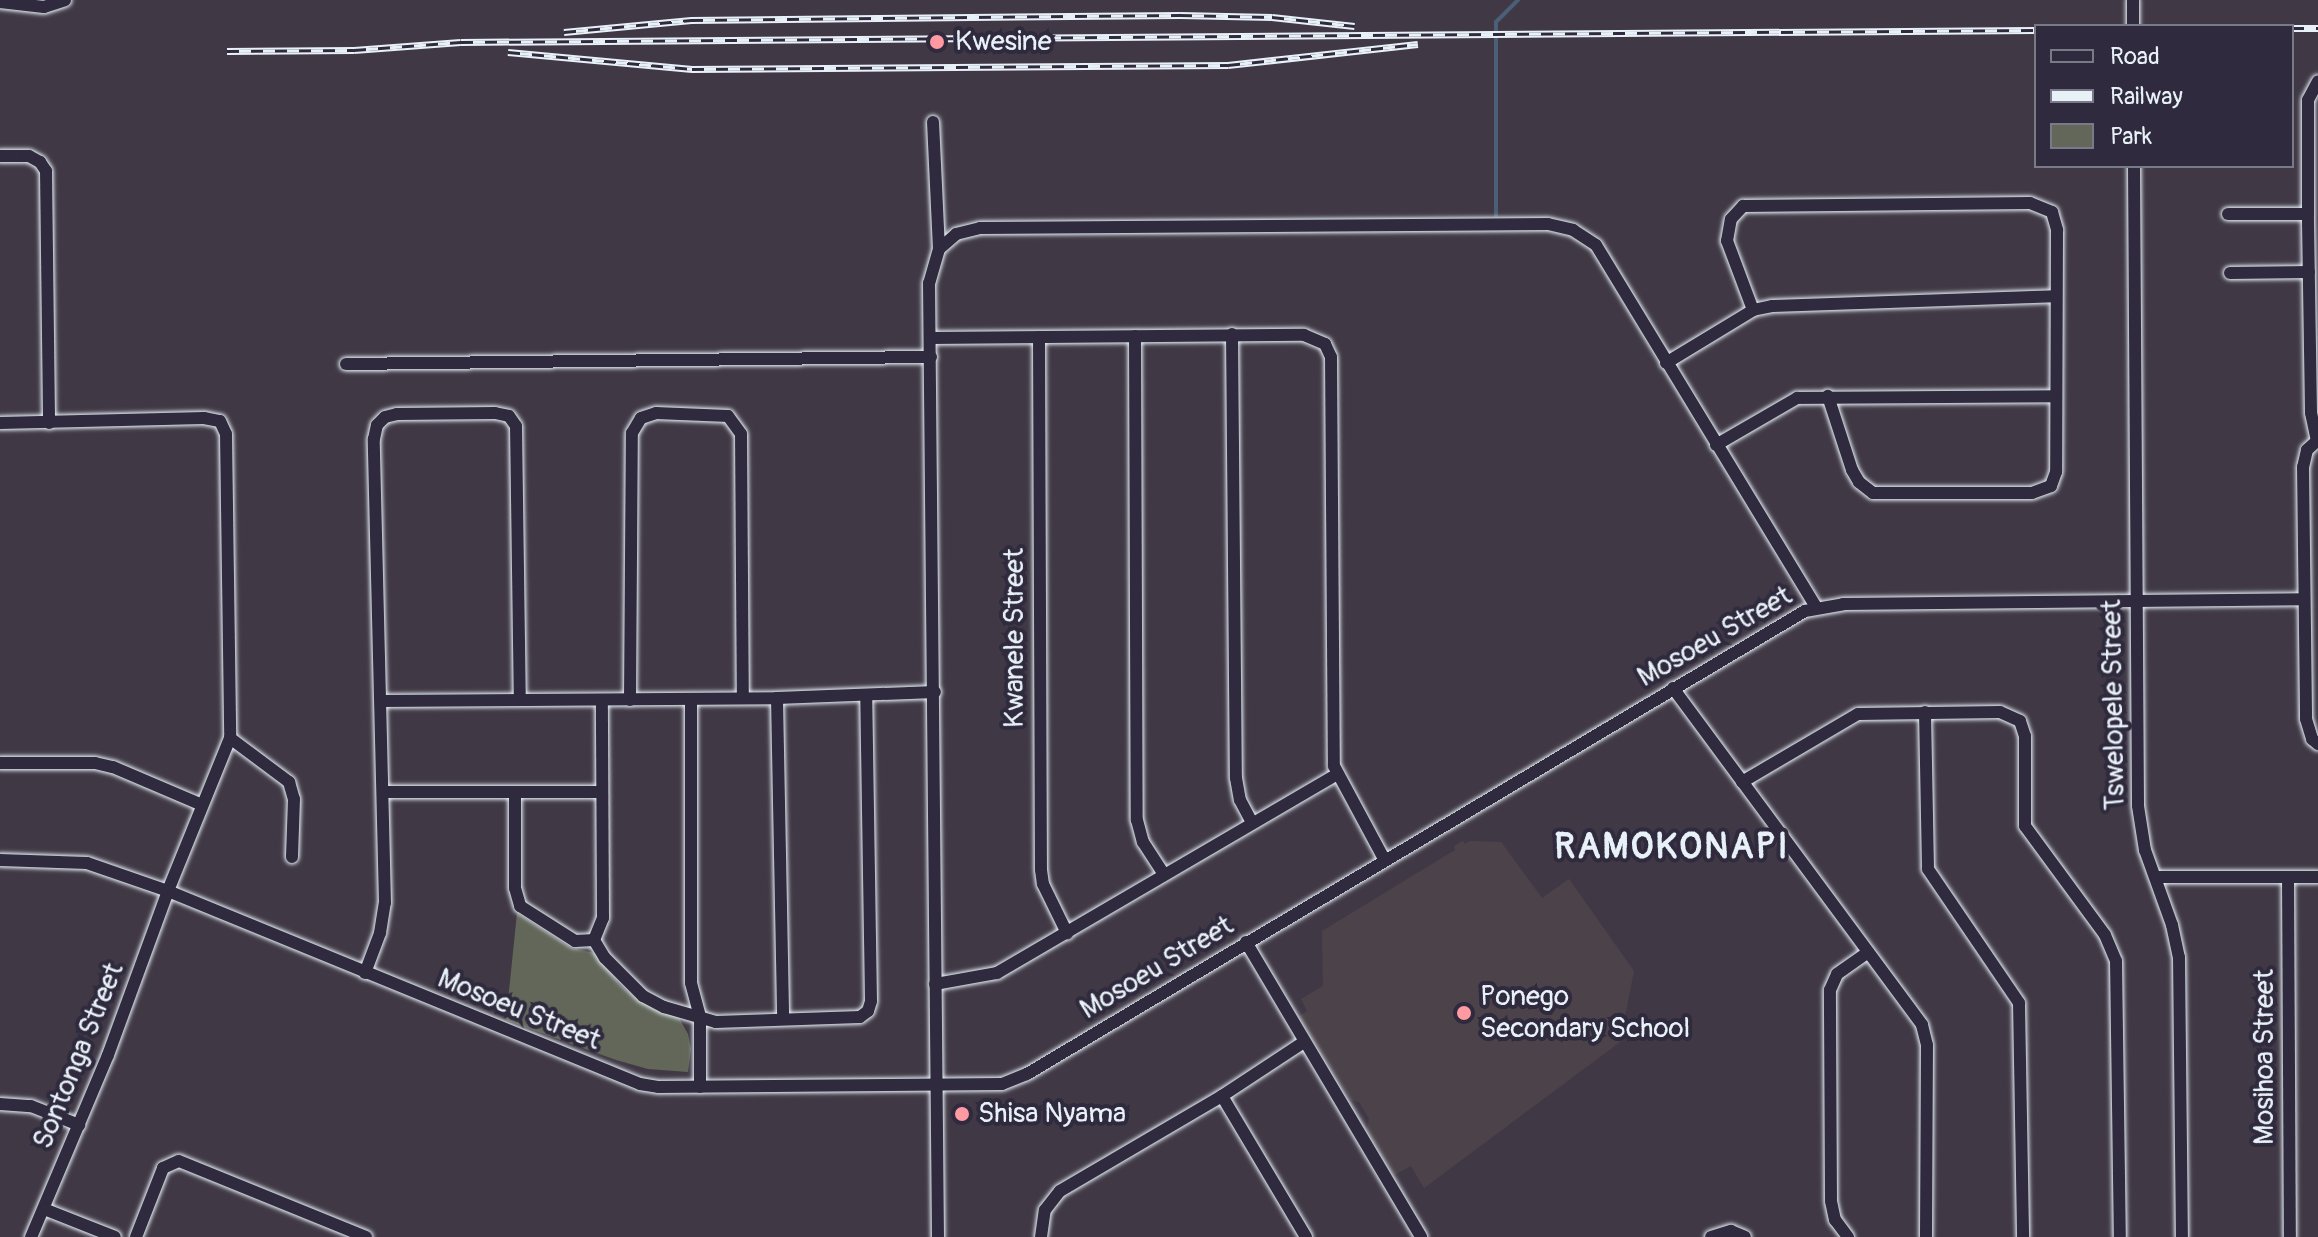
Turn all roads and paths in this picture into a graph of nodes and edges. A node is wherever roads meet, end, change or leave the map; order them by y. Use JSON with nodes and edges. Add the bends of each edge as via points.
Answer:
{"nodes":[{"id":1,"x":65,"y":0,"type":"edge"},
{"id":2,"x":2133,"y":0,"type":"edge"},
{"id":3,"x":0,"y":2,"type":"edge"},
{"id":4,"x":2133,"y":22,"type":"edge"},
{"id":5,"x":2318,"y":81,"type":"edge"},
{"id":6,"x":933,"y":122,"type":"dead end"},
{"id":7,"x":0,"y":156,"type":"edge"},
{"id":8,"x":2134,"y":168,"type":"edge"},
{"id":9,"x":2228,"y":214,"type":"dead end"},
{"id":10,"x":2308,"y":214,"type":"junction"},
{"id":11,"x":939,"y":249,"type":"junction"},
{"id":12,"x":2309,"y":272,"type":"junction"},
{"id":13,"x":2230,"y":273,"type":"dead end"},
{"id":14,"x":2056,"y":296,"type":"junction"},
{"id":15,"x":1753,"y":310,"type":"junction"},
{"id":16,"x":1232,"y":334,"type":"junction"},
{"id":17,"x":1135,"y":336,"type":"junction"},
{"id":18,"x":1039,"y":337,"type":"junction"},
{"id":19,"x":930,"y":338,"type":"junction"},
{"id":20,"x":931,"y":357,"type":"junction"},
{"id":21,"x":1666,"y":363,"type":"junction"},
{"id":22,"x":346,"y":364,"type":"dead end"},
{"id":23,"x":1828,"y":396,"type":"junction"},
{"id":24,"x":2055,"y":396,"type":"junction"},
{"id":25,"x":0,"y":423,"type":"edge"},
{"id":26,"x":49,"y":423,"type":"junction"},
{"id":27,"x":2318,"y":440,"type":"edge"},
{"id":28,"x":1716,"y":445,"type":"junction"},
{"id":29,"x":2304,"y":599,"type":"junction"},
{"id":30,"x":2137,"y":601,"type":"junction"},
{"id":31,"x":1816,"y":607,"type":"junction"},
{"id":32,"x":1673,"y":688,"type":"junction"},
{"id":33,"x":935,"y":692,"type":"junction"},
{"id":34,"x":866,"y":696,"type":"junction"},
{"id":35,"x":743,"y":698,"type":"junction"},
{"id":36,"x":777,"y":698,"type":"junction"},
{"id":37,"x":520,"y":699,"type":"junction"},
{"id":38,"x":691,"y":699,"type":"junction"},
{"id":39,"x":602,"y":700,"type":"junction"},
{"id":40,"x":630,"y":700,"type":"junction"},
{"id":41,"x":381,"y":701,"type":"junction"},
{"id":42,"x":1925,"y":712,"type":"junction"},
{"id":43,"x":230,"y":738,"type":"junction"},
{"id":44,"x":2318,"y":744,"type":"edge"},
{"id":45,"x":0,"y":763,"type":"edge"},
{"id":46,"x":1336,"y":775,"type":"junction"},
{"id":47,"x":1742,"y":782,"type":"junction"},
{"id":48,"x":383,"y":792,"type":"junction"},
{"id":49,"x":601,"y":792,"type":"junction"},
{"id":50,"x":515,"y":793,"type":"junction"},
{"id":51,"x":202,"y":805,"type":"junction"},
{"id":52,"x":1252,"y":823,"type":"junction"},
{"id":53,"x":292,"y":857,"type":"dead end"},
{"id":54,"x":1384,"y":859,"type":"junction"},
{"id":55,"x":0,"y":860,"type":"edge"},
{"id":56,"x":1164,"y":874,"type":"junction"},
{"id":57,"x":2156,"y":877,"type":"junction"},
{"id":58,"x":2288,"y":877,"type":"junction"},
{"id":59,"x":2318,"y":877,"type":"edge"},
{"id":60,"x":168,"y":891,"type":"junction"},
{"id":61,"x":1067,"y":933,"type":"junction"},
{"id":62,"x":594,"y":940,"type":"junction"},
{"id":63,"x":1246,"y":942,"type":"junction"},
{"id":64,"x":1868,"y":952,"type":"junction"},
{"id":65,"x":365,"y":973,"type":"junction"},
{"id":66,"x":935,"y":984,"type":"junction"},
{"id":67,"x":700,"y":1016,"type":"junction"},
{"id":68,"x":783,"y":1019,"type":"junction"},
{"id":69,"x":1304,"y":1042,"type":"junction"},
{"id":70,"x":936,"y":1085,"type":"junction"},
{"id":71,"x":700,"y":1087,"type":"junction"},
{"id":72,"x":1222,"y":1096,"type":"junction"},
{"id":73,"x":0,"y":1104,"type":"edge"},
{"id":74,"x":79,"y":1125,"type":"junction"},
{"id":75,"x":44,"y":1209,"type":"junction"},
{"id":76,"x":31,"y":1237,"type":"edge"},
{"id":77,"x":115,"y":1237,"type":"edge"},
{"id":78,"x":136,"y":1237,"type":"edge"},
{"id":79,"x":366,"y":1237,"type":"edge"},
{"id":80,"x":938,"y":1237,"type":"edge"},
{"id":81,"x":1041,"y":1237,"type":"edge"},
{"id":82,"x":1306,"y":1237,"type":"edge"},
{"id":83,"x":1421,"y":1237,"type":"edge"},
{"id":84,"x":1711,"y":1237,"type":"edge"},
{"id":85,"x":1745,"y":1237,"type":"edge"},
{"id":86,"x":1848,"y":1237,"type":"edge"},
{"id":87,"x":1926,"y":1237,"type":"edge"},
{"id":88,"x":2023,"y":1237,"type":"edge"},
{"id":89,"x":2120,"y":1237,"type":"edge"},
{"id":90,"x":2182,"y":1237,"type":"edge"},
{"id":91,"x":2290,"y":1237,"type":"edge"}],
"edges":[{"from":1,"to":3,"type":"street","via":[[44,7]]},
{"from":2,"to":4,"type":"street"},
{"from":5,"to":10,"type":"street","via":[[2308,100]]},
{"from":6,"to":11,"type":"street"},
{"from":7,"to":26,"type":"street","via":[[29,156],[46,171]]},
{"from":8,"to":30,"type":"street","name":"Tswelopele Street"},
{"from":9,"to":10,"type":"street"},
{"from":10,"to":12,"type":"street"},
{"from":11,"to":19,"type":"street","via":[[930,270]]},
{"from":11,"to":21,"type":"street","via":[[956,234],[980,228],[1548,224],[1573,230],[1596,245]]},
{"from":12,"to":13,"type":"street"},
{"from":12,"to":27,"type":"street","via":[[2311,413]]},
{"from":14,"to":15,"type":"street"},
{"from":14,"to":15,"type":"street","via":[[2056,219],[2039,204],[1751,204],[1734,214],[1727,241]]},
{"from":14,"to":24,"type":"street"},
{"from":15,"to":21,"type":"street"},
{"from":16,"to":17,"type":"street"},
{"from":16,"to":46,"type":"street","via":[[1313,336],[1329,350]]},
{"from":16,"to":52,"type":"street","via":[[1236,778]]},
{"from":17,"to":18,"type":"street"},
{"from":17,"to":56,"type":"street","via":[[1137,820],[1143,842]]},
{"from":18,"to":19,"type":"street"},
{"from":18,"to":61,"type":"street","name":"Kwanele Street","via":[[1041,859],[1043,884]]},
{"from":19,"to":20,"type":"street"},
{"from":20,"to":22,"type":"street"},
{"from":20,"to":33,"type":"street"},
{"from":21,"to":28,"type":"street"},
{"from":23,"to":24,"type":"street"},
{"from":23,"to":24,"type":"street","via":[[1852,470],[1865,488],[1884,496],[2046,489],[2056,472]]},
{"from":23,"to":28,"type":"street","via":[[1786,402]]},
{"from":25,"to":26,"type":"street"},
{"from":26,"to":43,"type":"street","via":[[204,418],[224,426]]},
{"from":27,"to":29,"type":"street","via":[[2303,462]]},
{"from":28,"to":31,"type":"street"},
{"from":29,"to":30,"type":"street","name":"Mosoeu Street"},
{"from":29,"to":44,"type":"street","via":[[2306,719]]},
{"from":30,"to":31,"type":"street","name":"Mosoeu Street"},
{"from":30,"to":57,"type":"street","name":"Tswelopele Street","via":[[2138,806]]},
{"from":31,"to":32,"type":"street","name":"Mosoeu Street"},
{"from":32,"to":47,"type":"street"},
{"from":32,"to":54,"type":"street","name":"Mosoeu Street"},
{"from":33,"to":34,"type":"street"},
{"from":33,"to":66,"type":"street"},
{"from":34,"to":36,"type":"street"},
{"from":34,"to":68,"type":"street","via":[[870,1006],[855,1018]]},
{"from":35,"to":36,"type":"street"},
{"from":35,"to":38,"type":"street"},
{"from":35,"to":40,"type":"street","via":[[741,434],[728,416],[656,413],[641,418],[632,433]]},
{"from":36,"to":68,"type":"street"},
{"from":37,"to":39,"type":"street"},
{"from":37,"to":41,"type":"street"},
{"from":37,"to":41,"type":"street","via":[[516,426],[509,416],[495,413],[397,414],[381,420],[374,439]]},
{"from":38,"to":40,"type":"street"},
{"from":38,"to":67,"type":"street","via":[[691,983]]},
{"from":39,"to":40,"type":"street"},
{"from":39,"to":49,"type":"street"},
{"from":41,"to":48,"type":"street"},
{"from":42,"to":47,"type":"street","via":[[1851,716]]},
{"from":42,"to":88,"type":"street","via":[[1928,869],[2019,1003]]},
{"from":42,"to":89,"type":"street","via":[[2000,712],[2020,721],[2025,736],[2025,826],[2114,952]]},
{"from":43,"to":51,"type":"street","name":"Sontonga Street"},
{"from":43,"to":53,"type":"street","via":[[289,782],[294,799]]},
{"from":45,"to":51,"type":"street","via":[[104,765]]},
{"from":46,"to":52,"type":"street"},
{"from":46,"to":54,"type":"street"},
{"from":47,"to":64,"type":"street"},
{"from":48,"to":50,"type":"street"},
{"from":48,"to":65,"type":"street","via":[[384,914]]},
{"from":49,"to":50,"type":"street"},
{"from":49,"to":62,"type":"street","via":[[603,918]]},
{"from":50,"to":62,"type":"street","via":[[517,901],[531,916],[575,941]]},
{"from":51,"to":60,"type":"street","name":"Sontonga Street"},
{"from":52,"to":56,"type":"street"},
{"from":54,"to":63,"type":"street","name":"Mosoeu Street"},
{"from":55,"to":60,"type":"street","name":"Mosoeu Street","via":[[79,861]]},
{"from":56,"to":61,"type":"street"},
{"from":57,"to":58,"type":"street"},
{"from":57,"to":90,"type":"street","name":"Tswelopele Street","via":[[2179,957]]},
{"from":58,"to":59,"type":"street"},
{"from":58,"to":91,"type":"street","name":"Mosihoa Street"},
{"from":60,"to":65,"type":"street","name":"Mosoeu Street"},
{"from":60,"to":74,"type":"street","name":"Sontonga Street"},
{"from":61,"to":66,"type":"street","via":[[990,976]]},
{"from":62,"to":67,"type":"street","via":[[643,996]]},
{"from":63,"to":69,"type":"street"},
{"from":63,"to":70,"type":"street","name":"Mosoeu Street","via":[[1017,1079]]},
{"from":64,"to":86,"type":"street","via":[[1837,974],[1830,990],[1831,1201],[1835,1220]]},
{"from":64,"to":87,"type":"street","via":[[1918,1017],[1927,1037]]},
{"from":65,"to":71,"type":"street","name":"Mosoeu Street","via":[[631,1082]]},
{"from":66,"to":70,"type":"street"},
{"from":67,"to":68,"type":"street","via":[[716,1022]]},
{"from":67,"to":71,"type":"street"},
{"from":69,"to":72,"type":"street"},
{"from":69,"to":83,"type":"street"},
{"from":70,"to":71,"type":"street","name":"Mosoeu Street"},
{"from":70,"to":80,"type":"street"},
{"from":72,"to":81,"type":"street","via":[[1060,1191],[1045,1210]]},
{"from":72,"to":82,"type":"street"},
{"from":73,"to":74,"type":"street","via":[[31,1106]]},
{"from":74,"to":75,"type":"street","name":"Sontonga Street"},
{"from":75,"to":76,"type":"street","name":"Sontonga Street"},
{"from":75,"to":77,"type":"street"},
{"from":78,"to":79,"type":"street","via":[[163,1168],[179,1161]]},
{"from":84,"to":85,"type":"street","via":[[1731,1231]]}]}
